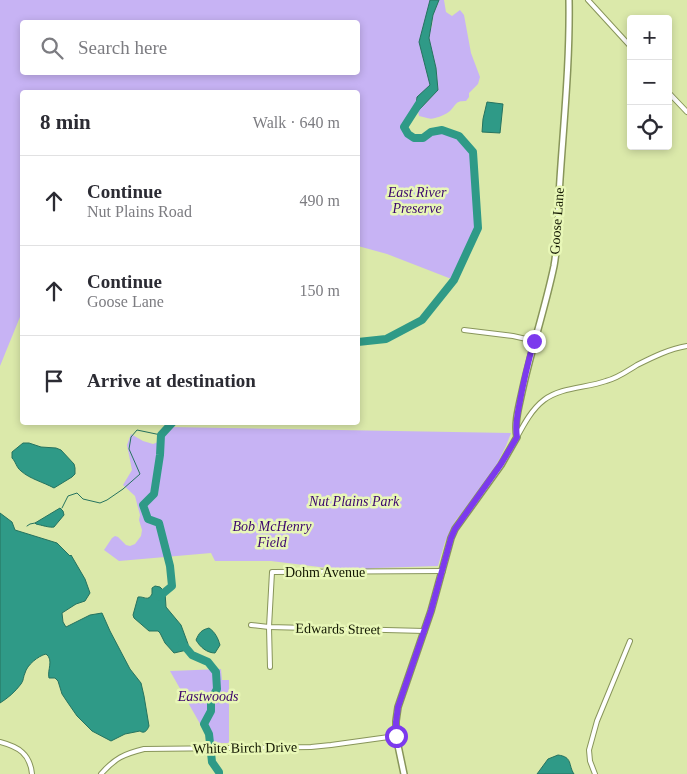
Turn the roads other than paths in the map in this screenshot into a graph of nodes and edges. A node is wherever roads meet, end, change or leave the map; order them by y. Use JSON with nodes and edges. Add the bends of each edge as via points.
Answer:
{"nodes":[{"id":1,"x":568,"y":0,"type":"edge"},
{"id":2,"x":588,"y":0,"type":"edge"},
{"id":3,"x":627,"y":43,"type":"edge"},
{"id":4,"x":672,"y":96,"type":"edge"},
{"id":5,"x":687,"y":112,"type":"edge"},
{"id":6,"x":464,"y":330,"type":"dead end"},
{"id":7,"x":534,"y":341,"type":"junction"},
{"id":8,"x":687,"y":346,"type":"edge"},
{"id":9,"x":517,"y":437,"type":"junction"},
{"id":10,"x":443,"y":571,"type":"junction"},
{"id":11,"x":251,"y":625,"type":"dead end"},
{"id":12,"x":269,"y":627,"type":"junction"},
{"id":13,"x":425,"y":631,"type":"junction"},
{"id":14,"x":630,"y":642,"type":"dead end"},
{"id":15,"x":270,"y":667,"type":"dead end"},
{"id":16,"x":396,"y":736,"type":"junction"},
{"id":17,"x":0,"y":742,"type":"edge"},
{"id":18,"x":32,"y":774,"type":"edge"},
{"id":19,"x":100,"y":774,"type":"edge"},
{"id":20,"x":404,"y":774,"type":"edge"},
{"id":21,"x":595,"y":774,"type":"edge"}],
"edges":[{"from":1,"to":7,"type":"street","name":"Goose Lane","via":[[557,246]]},
{"from":2,"to":3,"type":"street"},
{"from":4,"to":5,"type":"street"},
{"from":6,"to":7,"type":"street"},
{"from":7,"to":9,"type":"street","name":"Goose Lane","via":[[521,397]]},
{"from":8,"to":9,"type":"street","via":[[653,357],[608,381],[552,395],[534,410]]},
{"from":9,"to":10,"type":"street","via":[[455,529]]},
{"from":10,"to":12,"type":"street","name":"Dohm Avenue","via":[[272,572]]},
{"from":10,"to":13,"type":"street"},
{"from":11,"to":12,"type":"street","name":"Edwards Street"},
{"from":12,"to":13,"type":"street","name":"Edwards Street"},
{"from":12,"to":15,"type":"street","name":"Dohm Avenue"},
{"from":13,"to":16,"type":"street","via":[[398,707]]},
{"from":14,"to":21,"type":"street","via":[[597,721],[590,750]]},
{"from":16,"to":19,"type":"street","name":"White Birch Drive","via":[[330,746],[144,749],[126,753]]},
{"from":16,"to":20,"type":"street"},
{"from":17,"to":18,"type":"street","via":[[26,755]]}]}
